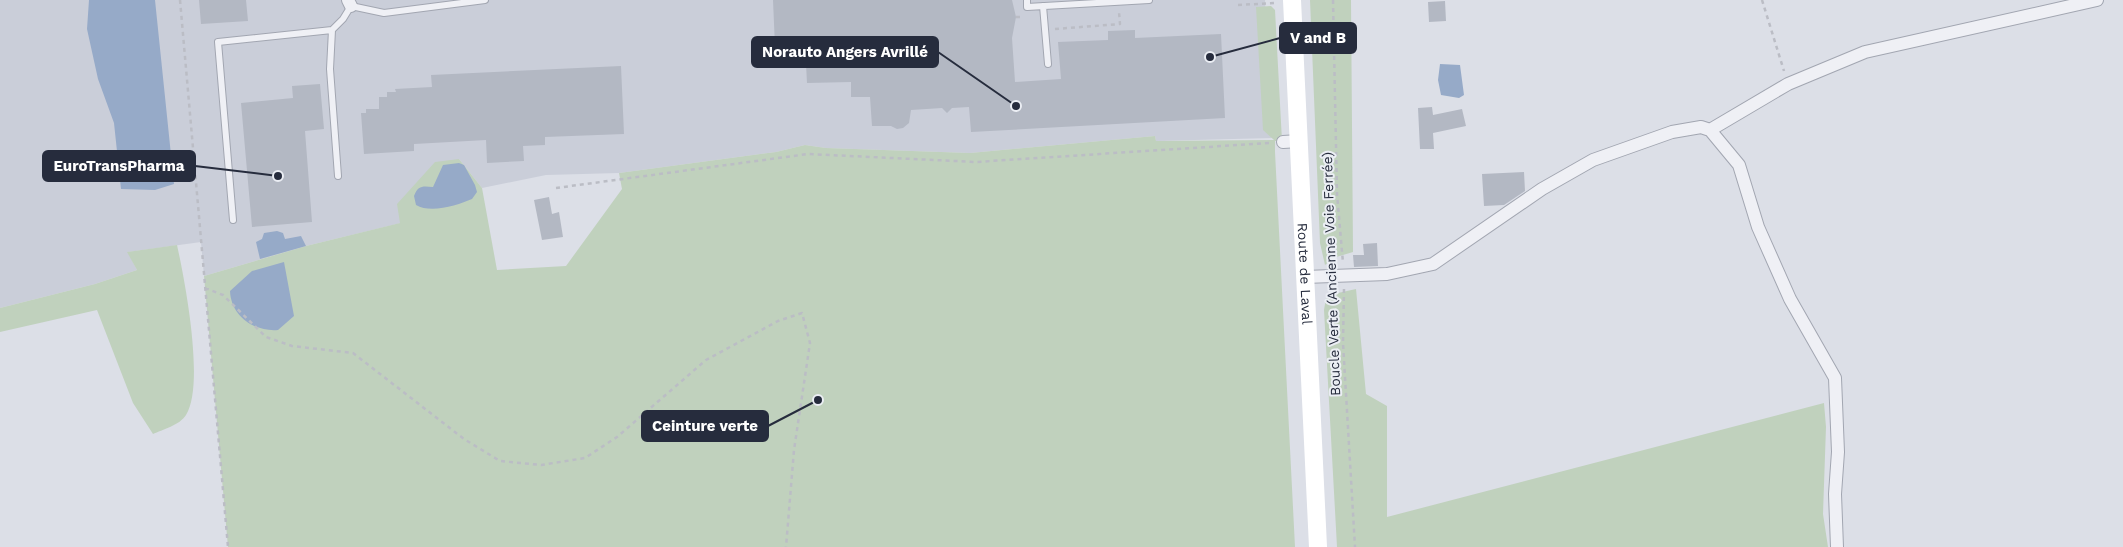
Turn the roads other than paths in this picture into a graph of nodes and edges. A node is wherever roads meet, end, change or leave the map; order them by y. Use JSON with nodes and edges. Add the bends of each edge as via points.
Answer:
{"nodes":[{"id":1,"x":485,"y":0,"type":"edge"},
{"id":2,"x":1027,"y":0,"type":"edge"},
{"id":3,"x":1149,"y":0,"type":"edge"},
{"id":4,"x":2097,"y":0,"type":"edge"},
{"id":5,"x":1285,"y":2,"type":"edge"},
{"id":6,"x":350,"y":3,"type":"edge"},
{"id":7,"x":1042,"y":6,"type":"junction"},
{"id":8,"x":332,"y":30,"type":"junction"},
{"id":9,"x":1048,"y":64,"type":"dead end"},
{"id":10,"x":1710,"y":130,"type":"junction"},
{"id":11,"x":338,"y":176,"type":"dead end"},
{"id":12,"x":233,"y":220,"type":"dead end"},
{"id":13,"x":1305,"y":277,"type":"junction"},
{"id":14,"x":1318,"y":547,"type":"edge"},
{"id":15,"x":1837,"y":547,"type":"edge"}],
"edges":[{"from":1,"to":6,"type":"lane","via":[[384,13]]},
{"from":2,"to":7,"type":"lane","via":[[1027,7]]},
{"from":3,"to":7,"type":"lane"},
{"from":4,"to":10,"type":"street","via":[[1865,52],[1788,84]]},
{"from":5,"to":13,"type":"main road","name":"Route de Laval","via":[[1291,142]]},
{"from":6,"to":8,"type":"lane","via":[[344,19]]},
{"from":7,"to":9,"type":"lane"},
{"from":8,"to":11,"type":"lane","via":[[330,69]]},
{"from":8,"to":12,"type":"lane","via":[[218,42]]},
{"from":10,"to":13,"type":"street","via":[[1701,127],[1672,132],[1593,160],[1542,189],[1433,264],[1387,274]]},
{"from":10,"to":15,"type":"street","via":[[1739,164],[1758,227],[1790,299],[1835,378]]},
{"from":13,"to":14,"type":"main road","name":"Route de Laval"}]}
